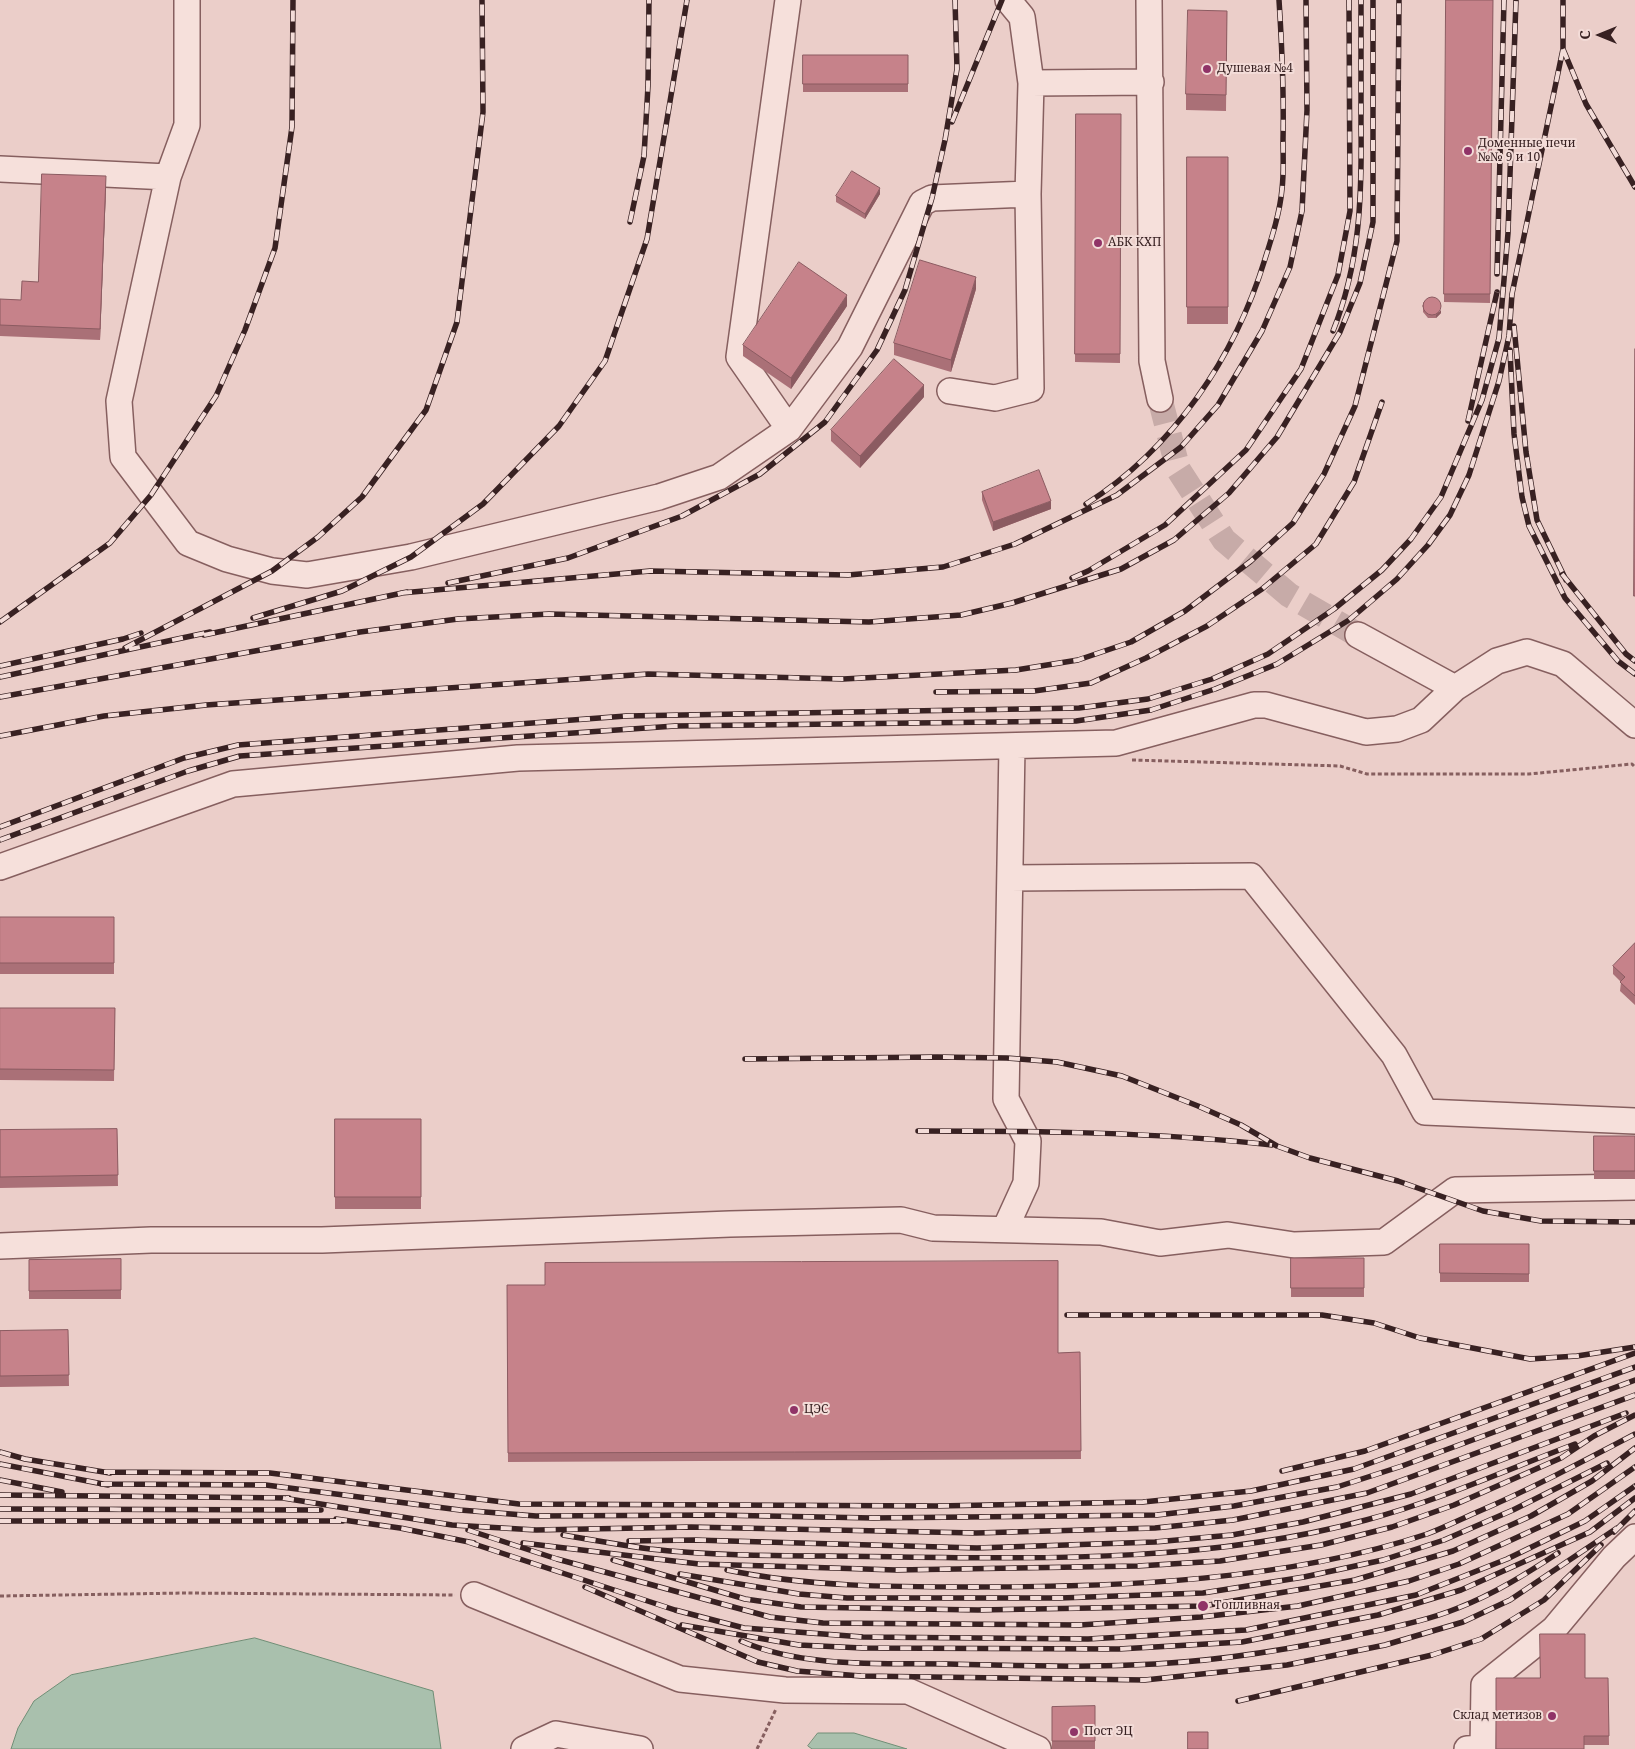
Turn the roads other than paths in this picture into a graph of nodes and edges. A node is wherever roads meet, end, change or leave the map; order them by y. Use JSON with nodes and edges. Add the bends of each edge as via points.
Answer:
{"nodes":[{"id":1,"x":187,"y":0,"type":"edge"},
{"id":2,"x":788,"y":0,"type":"edge"},
{"id":3,"x":1008,"y":0,"type":"edge"},
{"id":4,"x":1149,"y":0,"type":"edge"},
{"id":5,"x":1031,"y":82,"type":"junction"},
{"id":6,"x":1151,"y":82,"type":"junction"},
{"id":7,"x":0,"y":169,"type":"edge"},
{"id":8,"x":168,"y":177,"type":"junction"},
{"id":9,"x":1028,"y":194,"type":"junction"},
{"id":10,"x":950,"y":391,"type":"dead end"},
{"id":11,"x":1160,"y":399,"type":"tunnel mouth"},
{"id":12,"x":789,"y":429,"type":"junction"},
{"id":13,"x":1358,"y":635,"type":"tunnel mouth"},
{"id":14,"x":1455,"y":688,"type":"junction"},
{"id":15,"x":1635,"y":725,"type":"edge"},
{"id":16,"x":1012,"y":746,"type":"junction"},
{"id":17,"x":0,"y":866,"type":"edge"},
{"id":18,"x":1010,"y":878,"type":"junction"},
{"id":19,"x":1635,"y":1121,"type":"edge"},
{"id":20,"x":1635,"y":1187,"type":"edge"},
{"id":21,"x":1005,"y":1229,"type":"junction"},
{"id":22,"x":0,"y":1246,"type":"edge"},
{"id":23,"x":1635,"y":1537,"type":"edge"},
{"id":24,"x":474,"y":1595,"type":"road end"},
{"id":25,"x":524,"y":1749,"type":"edge"},
{"id":26,"x":640,"y":1749,"type":"edge"},
{"id":27,"x":1038,"y":1749,"type":"edge"},
{"id":28,"x":1467,"y":1749,"type":"edge"}],
"edges":[{"from":1,"to":8,"type":"lane","via":[[187,125]]},
{"from":2,"to":12,"type":"lane","via":[[739,357]]},
{"from":3,"to":5,"type":"lane","via":[[1022,17]]},
{"from":4,"to":6,"type":"lane"},
{"from":5,"to":6,"type":"lane"},
{"from":5,"to":9,"type":"lane"},
{"from":6,"to":11,"type":"lane","via":[[1152,361]]},
{"from":7,"to":8,"type":"lane"},
{"from":8,"to":12,"type":"lane","via":[[119,401],[123,457],[188,543],[227,559],[272,571],[307,575],[411,557],[659,497],[719,477]]},
{"from":9,"to":10,"type":"lane","via":[[1031,389],[995,398]]},
{"from":9,"to":12,"type":"lane","via":[[932,198],[922,203],[850,347]]},
{"from":13,"to":14,"type":"lane"},
{"from":14,"to":15,"type":"lane","via":[[1497,661],[1527,652],[1563,664]]},
{"from":14,"to":16,"type":"lane","via":[[1421,720],[1398,729],[1366,732],[1266,705],[1254,705],[1116,743]]},
{"from":16,"to":17,"type":"lane","via":[[518,758],[233,784]]},
{"from":16,"to":18,"type":"lane"},
{"from":18,"to":19,"type":"lane","via":[[1251,876],[1394,1055],[1425,1112]]},
{"from":18,"to":21,"type":"lane","via":[[1006,1099],[1028,1141],[1026,1183]]},
{"from":20,"to":21,"type":"lane","via":[[1455,1190],[1384,1242],[1294,1245],[1228,1235],[1160,1243],[1101,1232]]},
{"from":21,"to":22,"type":"lane","via":[[933,1228],[901,1220],[322,1240],[151,1240]]},
{"from":23,"to":28,"type":"lane","via":[[1554,1628],[1484,1685],[1483,1748]]},
{"from":24,"to":27,"type":"lane","via":[[680,1678],[785,1690],[908,1691]]},
{"from":25,"to":26,"type":"lane","via":[[556,1734]]}]}
